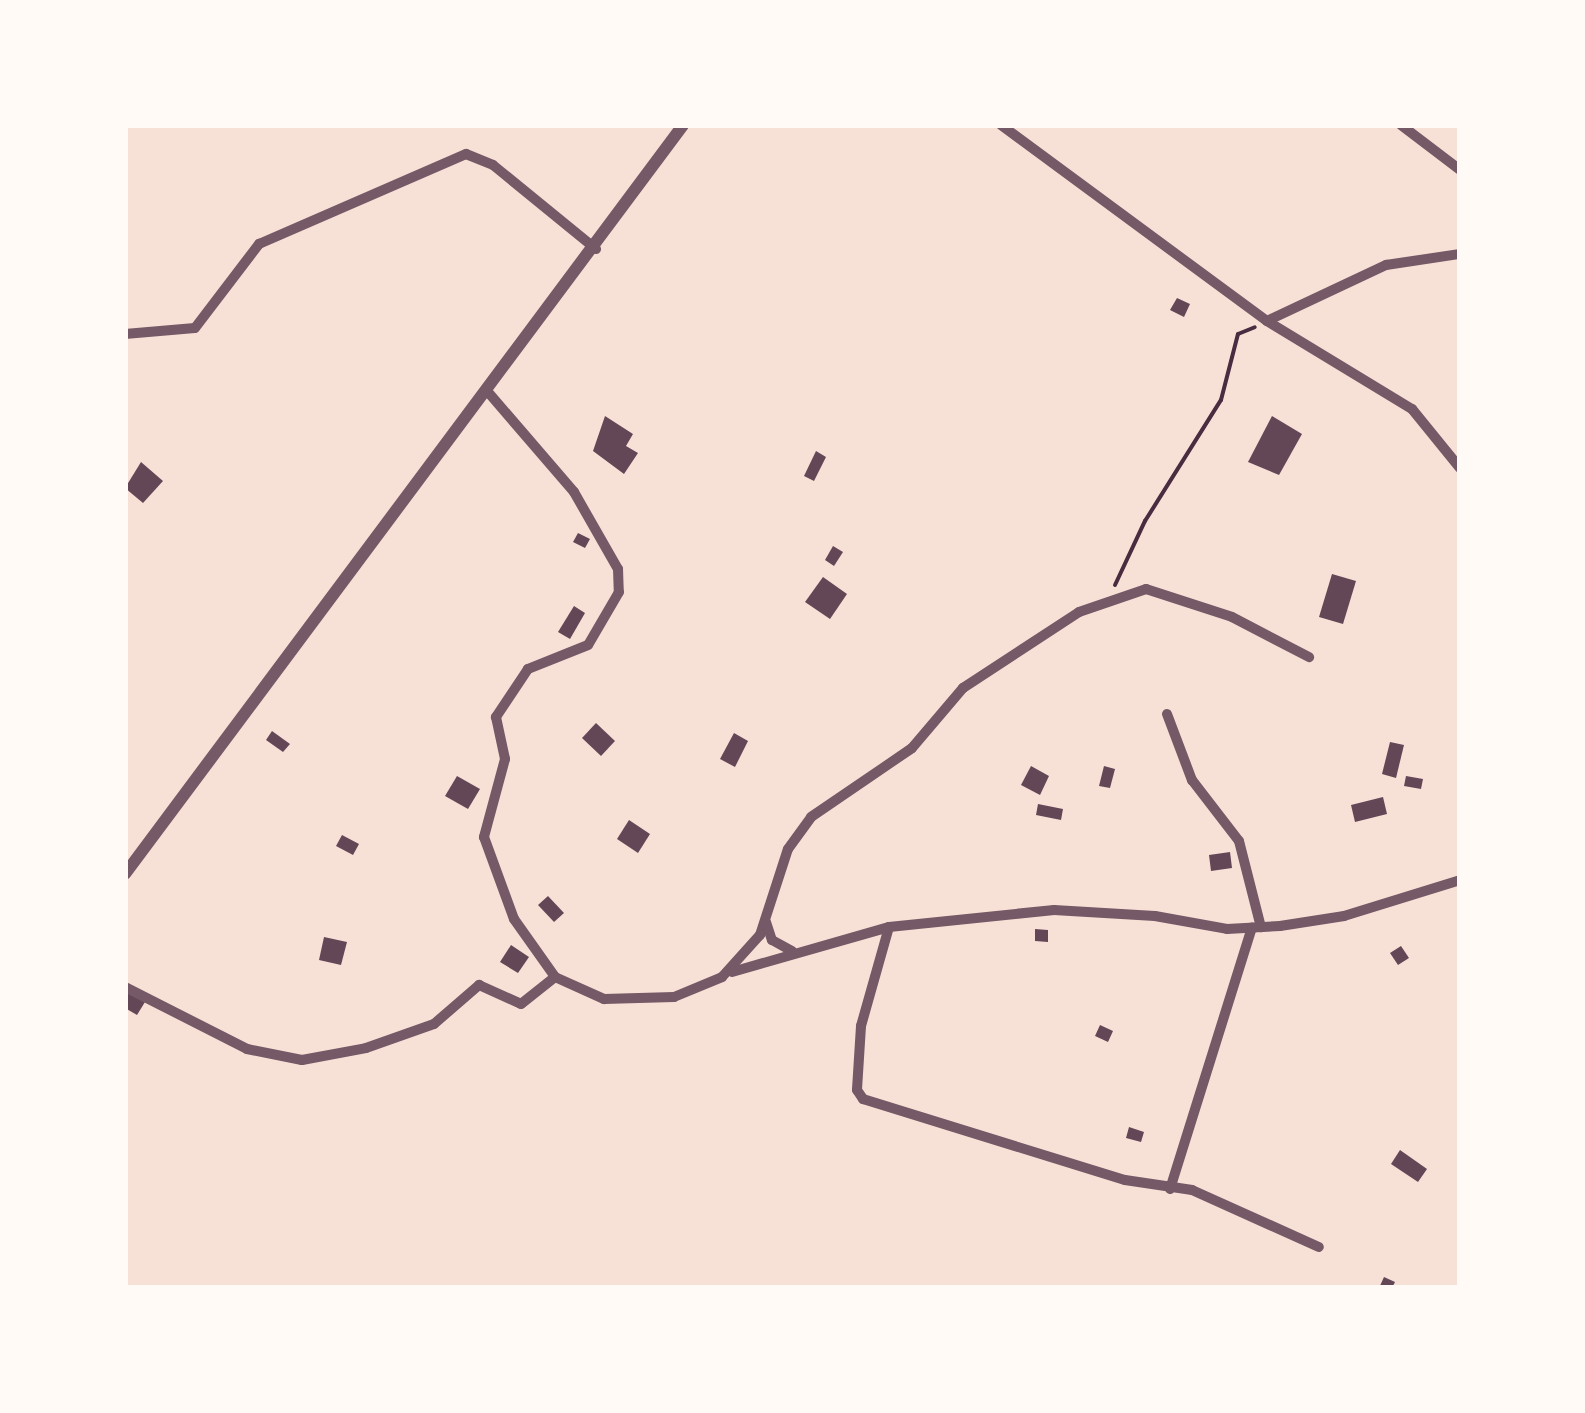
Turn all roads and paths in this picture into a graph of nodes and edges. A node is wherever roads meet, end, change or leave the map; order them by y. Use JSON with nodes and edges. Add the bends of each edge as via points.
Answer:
{"nodes":[{"id":1,"x":683,"y":125,"type":"edge"},
{"id":2,"x":1000,"y":125,"type":"edge"},
{"id":3,"x":1400,"y":125,"type":"edge"},
{"id":4,"x":1460,"y":170,"type":"edge"},
{"id":5,"x":596,"y":249,"type":"junction"},
{"id":6,"x":1460,"y":254,"type":"edge"},
{"id":7,"x":1267,"y":321,"type":"junction"},
{"id":8,"x":125,"y":334,"type":"edge"},
{"id":9,"x":488,"y":392,"type":"junction"},
{"id":10,"x":1460,"y":468,"type":"edge"},
{"id":11,"x":1108,"y":598,"type":"junction"},
{"id":12,"x":1309,"y":657,"type":"dead end"},
{"id":13,"x":1166,"y":714,"type":"dead end"},
{"id":14,"x":125,"y":874,"type":"edge"},
{"id":15,"x":1460,"y":880,"type":"edge"},
{"id":16,"x":766,"y":921,"type":"junction"},
{"id":17,"x":1256,"y":927,"type":"junction"},
{"id":18,"x":888,"y":928,"type":"junction"},
{"id":19,"x":792,"y":951,"type":"junction"},
{"id":20,"x":722,"y":976,"type":"junction"},
{"id":21,"x":555,"y":977,"type":"junction"},
{"id":22,"x":125,"y":987,"type":"edge"},
{"id":23,"x":1170,"y":1189,"type":"junction"},
{"id":24,"x":1319,"y":1247,"type":"dead end"}],
"edges":[{"from":1,"to":5,"type":"street"},
{"from":2,"to":7,"type":"street"},
{"from":3,"to":4,"type":"street"},
{"from":5,"to":8,"type":"street","via":[[494,165],[466,154],[259,244],[210,317],[195,328]]},
{"from":5,"to":9,"type":"street"},
{"from":6,"to":7,"type":"street","via":[[1386,266]]},
{"from":7,"to":10,"type":"street","via":[[1412,409]]},
{"from":7,"to":11,"type":"path","via":[[1238,334],[1221,400],[1145,522]]},
{"from":9,"to":14,"type":"street"},
{"from":9,"to":21,"type":"street","via":[[590,514],[620,580],[588,645],[528,669],[496,718],[506,759],[486,852],[514,919]]},
{"from":11,"to":12,"type":"street","via":[[1146,589],[1232,617]]},
{"from":11,"to":16,"type":"street","via":[[963,688],[912,748],[811,817],[788,850]]},
{"from":13,"to":17,"type":"street","via":[[1192,780],[1239,842]]},
{"from":15,"to":17,"type":"street","via":[[1344,916]]},
{"from":16,"to":19,"type":"street","via":[[772,940]]},
{"from":16,"to":20,"type":"street"},
{"from":17,"to":18,"type":"street","via":[[1054,910]]},
{"from":17,"to":23,"type":"street"},
{"from":18,"to":19,"type":"street"},
{"from":18,"to":23,"type":"street","via":[[862,1026],[857,1090],[864,1098]]},
{"from":19,"to":20,"type":"street"},
{"from":20,"to":21,"type":"street","via":[[674,997],[643,1000],[604,999]]},
{"from":21,"to":22,"type":"street","via":[[522,1004],[479,985],[434,1024],[366,1048],[302,1060],[248,1049]]},
{"from":23,"to":24,"type":"street","via":[[1192,1190]]}]}
